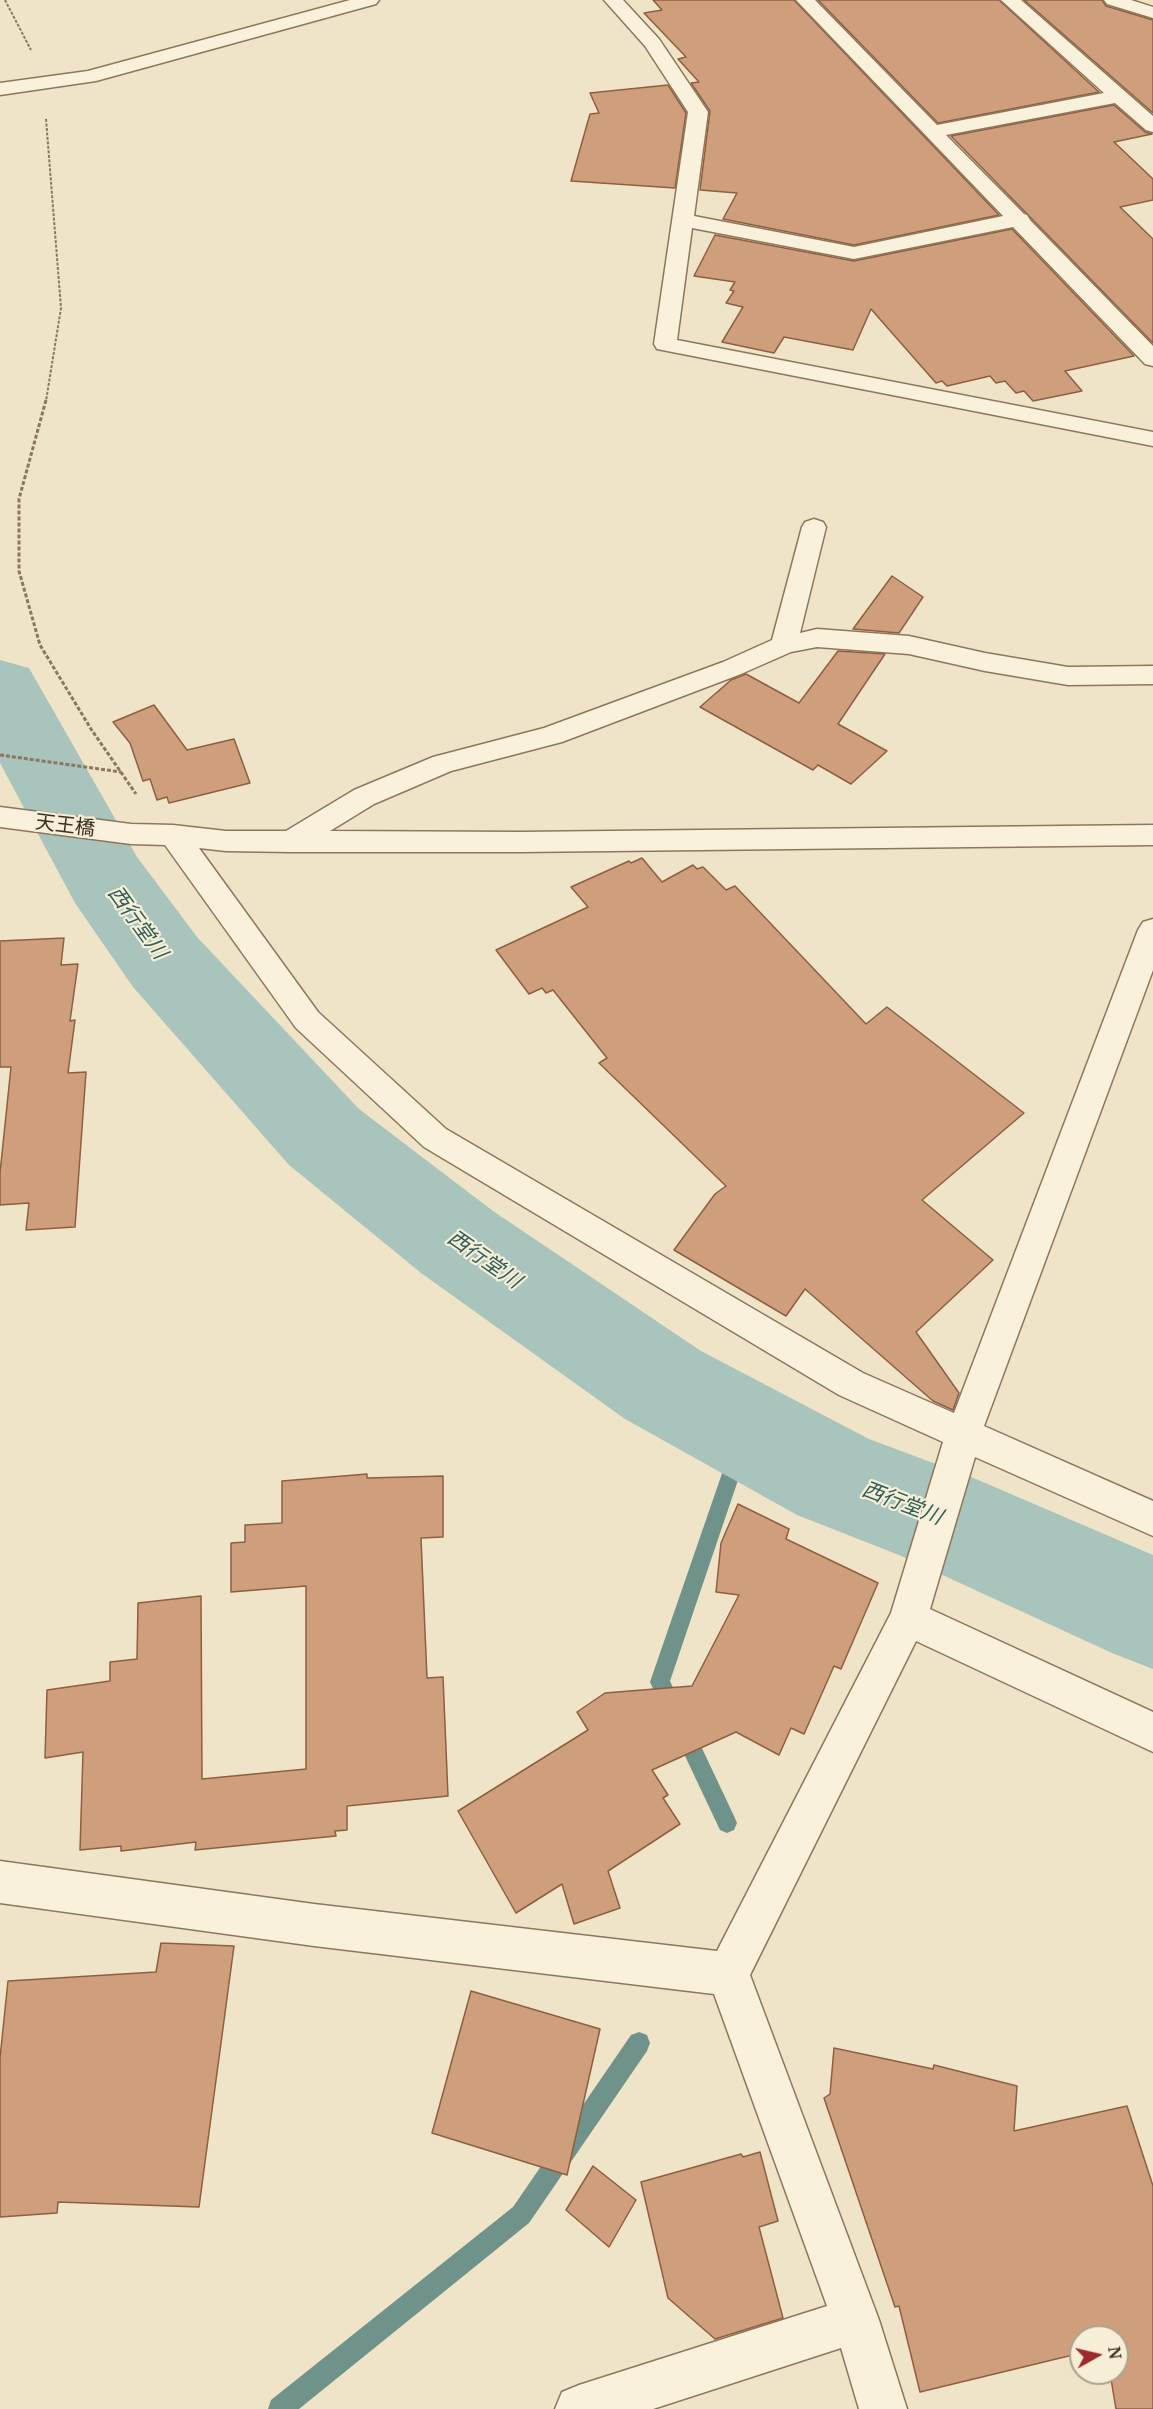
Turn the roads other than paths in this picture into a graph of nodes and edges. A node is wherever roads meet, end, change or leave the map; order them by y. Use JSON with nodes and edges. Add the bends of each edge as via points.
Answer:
{"nodes":[{"id":1,"x":370,"y":0,"type":"edge"},
{"id":2,"x":613,"y":0,"type":"edge"},
{"id":3,"x":805,"y":0,"type":"edge"},
{"id":4,"x":1010,"y":0,"type":"edge"},
{"id":5,"x":1113,"y":0,"type":"edge"},
{"id":6,"x":1153,"y":13,"type":"edge"},
{"id":7,"x":0,"y":89,"type":"edge"},
{"id":8,"x":1119,"y":96,"type":"junction"},
{"id":9,"x":1153,"y":126,"type":"edge"},
{"id":10,"x":934,"y":131,"type":"junction"},
{"id":11,"x":1020,"y":219,"type":"junction"},
{"id":12,"x":683,"y":220,"type":"junction"},
{"id":13,"x":1153,"y":359,"type":"edge"},
{"id":14,"x":1153,"y":439,"type":"edge"},
{"id":15,"x":814,"y":527,"type":"dead end"},
{"id":16,"x":784,"y":645,"type":"junction"},
{"id":17,"x":1153,"y":675,"type":"edge"},
{"id":18,"x":0,"y":817,"type":"edge"},
{"id":19,"x":173,"y":835,"type":"junction"},
{"id":20,"x":1153,"y":835,"type":"edge"},
{"id":21,"x":290,"y":842,"type":"junction"},
{"id":22,"x":1153,"y":930,"type":"edge"},
{"id":23,"x":961,"y":1444,"type":"junction"},
{"id":24,"x":1153,"y":1519,"type":"edge"},
{"id":25,"x":911,"y":1609,"type":"junction"},
{"id":26,"x":1153,"y":1732,"type":"edge"},
{"id":27,"x":0,"y":1882,"type":"edge"},
{"id":28,"x":728,"y":1974,"type":"junction"},
{"id":29,"x":856,"y":2320,"type":"junction"},
{"id":30,"x":579,"y":2409,"type":"edge"},
{"id":31,"x":884,"y":2409,"type":"edge"}],
"edges":[{"from":1,"to":7,"type":"street","via":[[89,77]]},
{"from":2,"to":12,"type":"street","via":[[652,43],[698,112]]},
{"from":3,"to":10,"type":"street"},
{"from":4,"to":8,"type":"street"},
{"from":5,"to":6,"type":"street"},
{"from":8,"to":9,"type":"street"},
{"from":8,"to":10,"type":"street"},
{"from":10,"to":11,"type":"street"},
{"from":11,"to":12,"type":"street","via":[[854,252]]},
{"from":11,"to":13,"type":"street"},
{"from":12,"to":14,"type":"street","via":[[665,344]]},
{"from":15,"to":16,"type":"street"},
{"from":16,"to":17,"type":"street","via":[[817,638],[874,642],[909,645],[1068,676]]},
{"from":16,"to":21,"type":"street","via":[[552,735],[443,764],[364,797]]},
{"from":18,"to":19,"type":"street","name":"天王橋","via":[[131,834]]},
{"from":19,"to":21,"type":"street","name":"天王橋"},
{"from":19,"to":23,"type":"street","via":[[307,1020],[435,1138],[851,1384]]},
{"from":20,"to":21,"type":"street","name":"天王橋"},
{"from":22,"to":23,"type":"street"},
{"from":23,"to":24,"type":"street"},
{"from":23,"to":25,"type":"street"},
{"from":25,"to":26,"type":"street"},
{"from":25,"to":28,"type":"street"},
{"from":27,"to":28,"type":"street","via":[[314,1925]]},
{"from":28,"to":29,"type":"street"},
{"from":29,"to":30,"type":"street"},
{"from":29,"to":31,"type":"street"}]}
